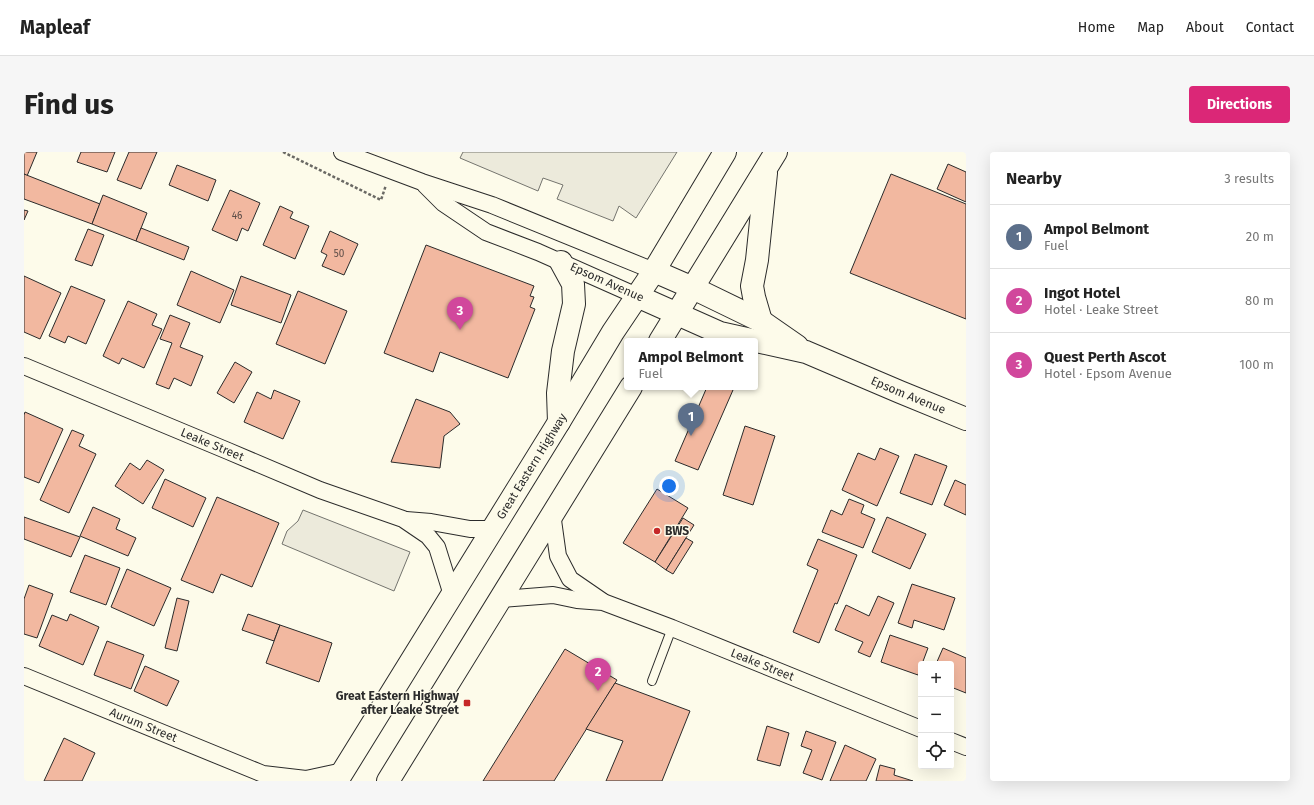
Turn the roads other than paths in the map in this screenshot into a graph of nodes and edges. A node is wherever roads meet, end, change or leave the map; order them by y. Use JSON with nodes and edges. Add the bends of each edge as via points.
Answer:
{"nodes":[{"id":1,"x":342,"y":152,"type":"edge"},
{"id":2,"x":725,"y":152,"type":"edge"},
{"id":3,"x":772,"y":159,"type":"edge"},
{"id":4,"x":422,"y":182,"type":"junction"},
{"id":5,"x":561,"y":262,"type":"junction"},
{"id":6,"x":654,"y":271,"type":"junction"},
{"id":7,"x":693,"y":288,"type":"junction"},
{"id":8,"x":637,"y":296,"type":"junction"},
{"id":9,"x":677,"y":314,"type":"junction"},
{"id":10,"x":761,"y":321,"type":"junction"},
{"id":11,"x":662,"y":338,"type":"edge"},
{"id":12,"x":743,"y":338,"type":"edge"},
{"id":13,"x":758,"y":341,"type":"edge"},
{"id":14,"x":806,"y":352,"type":"junction"},
{"id":15,"x":24,"y":366,"type":"edge"},
{"id":16,"x":629,"y":390,"type":"edge"},
{"id":17,"x":966,"y":419,"type":"edge"},
{"id":18,"x":559,"y":422,"type":"junction"},
{"id":19,"x":552,"y":513,"type":"junction"},
{"id":20,"x":403,"y":519,"type":"junction"},
{"id":21,"x":493,"y":529,"type":"junction"},
{"id":22,"x":452,"y":595,"type":"junction"},
{"id":23,"x":501,"y":599,"type":"junction"},
{"id":24,"x":603,"y":602,"type":"junction"},
{"id":25,"x":672,"y":628,"type":"junction"},
{"id":26,"x":24,"y":676,"type":"edge"},
{"id":27,"x":652,"y":682,"type":"dead end"},
{"id":28,"x":918,"y":728,"type":"edge"},
{"id":29,"x":954,"y":742,"type":"edge"},
{"id":30,"x":966,"y":747,"type":"edge"},
{"id":31,"x":340,"y":776,"type":"edge"},
{"id":32,"x":266,"y":777,"type":"edge"},
{"id":33,"x":388,"y":781,"type":"edge"}],
"edges":[{"from":1,"to":4,"type":"street","name":"Epsom Avenue"},
{"from":2,"to":6,"type":"main road","name":"Great Eastern Highway"},
{"from":3,"to":7,"type":"main road"},
{"from":3,"to":10,"type":"main road","via":[[752,286]]},
{"from":4,"to":5,"type":"street","name":"Epsom Avenue","via":[[443,203],[486,232]]},
{"from":4,"to":6,"type":"street","name":"Epsom Avenue","via":[[492,205]]},
{"from":5,"to":8,"type":"street","name":"Epsom Avenue"},
{"from":5,"to":18,"type":"main road","via":[[574,284],[574,304],[558,393]]},
{"from":6,"to":7,"type":"main road","name":"Epsom Avenue"},
{"from":6,"to":8,"type":"main road","name":"Great Eastern Highway"},
{"from":7,"to":9,"type":"main road"},
{"from":7,"to":10,"type":"main road","name":"Epsom Avenue"},
{"from":8,"to":9,"type":"main road","name":"Epsom Avenue"},
{"from":8,"to":18,"type":"main road","name":"Great Eastern Highway"},
{"from":9,"to":11,"type":"main road"},
{"from":9,"to":12,"type":"main road","name":"Epsom Avenue","via":[[720,333]]},
{"from":10,"to":14,"type":"main road","name":"Epsom Avenue"},
{"from":13,"to":14,"type":"main road","name":"Epsom Avenue"},
{"from":14,"to":17,"type":"main road","name":"Epsom Avenue"},
{"from":15,"to":20,"type":"street","name":"Leake Street","via":[[320,490]]},
{"from":16,"to":19,"type":"main road"},
{"from":18,"to":21,"type":"main road","name":"Great Eastern Highway"},
{"from":19,"to":23,"type":"main road"},
{"from":19,"to":24,"type":"street","name":"Leake Street","via":[[558,556],[570,579]]},
{"from":20,"to":21,"type":"street","name":"Leake Street","via":[[470,529]]},
{"from":20,"to":22,"type":"street","name":"Leake Street","via":[[428,536],[437,547]]},
{"from":21,"to":22,"type":"main road","name":"Great Eastern Highway"},
{"from":22,"to":31,"type":"main road","name":"Great Eastern Highway"},
{"from":23,"to":24,"type":"street","name":"Leake Street","via":[[553,595]]},
{"from":23,"to":33,"type":"main road"},
{"from":24,"to":25,"type":"street","name":"Leake Street"},
{"from":25,"to":27,"type":"lane"},
{"from":25,"to":28,"type":"street","name":"Leake Street"},
{"from":26,"to":32,"type":"street","name":"Aurum Street"},
{"from":29,"to":30,"type":"street"},
{"from":31,"to":32,"type":"street","name":"Aurum Street","via":[[306,779]]}]}
